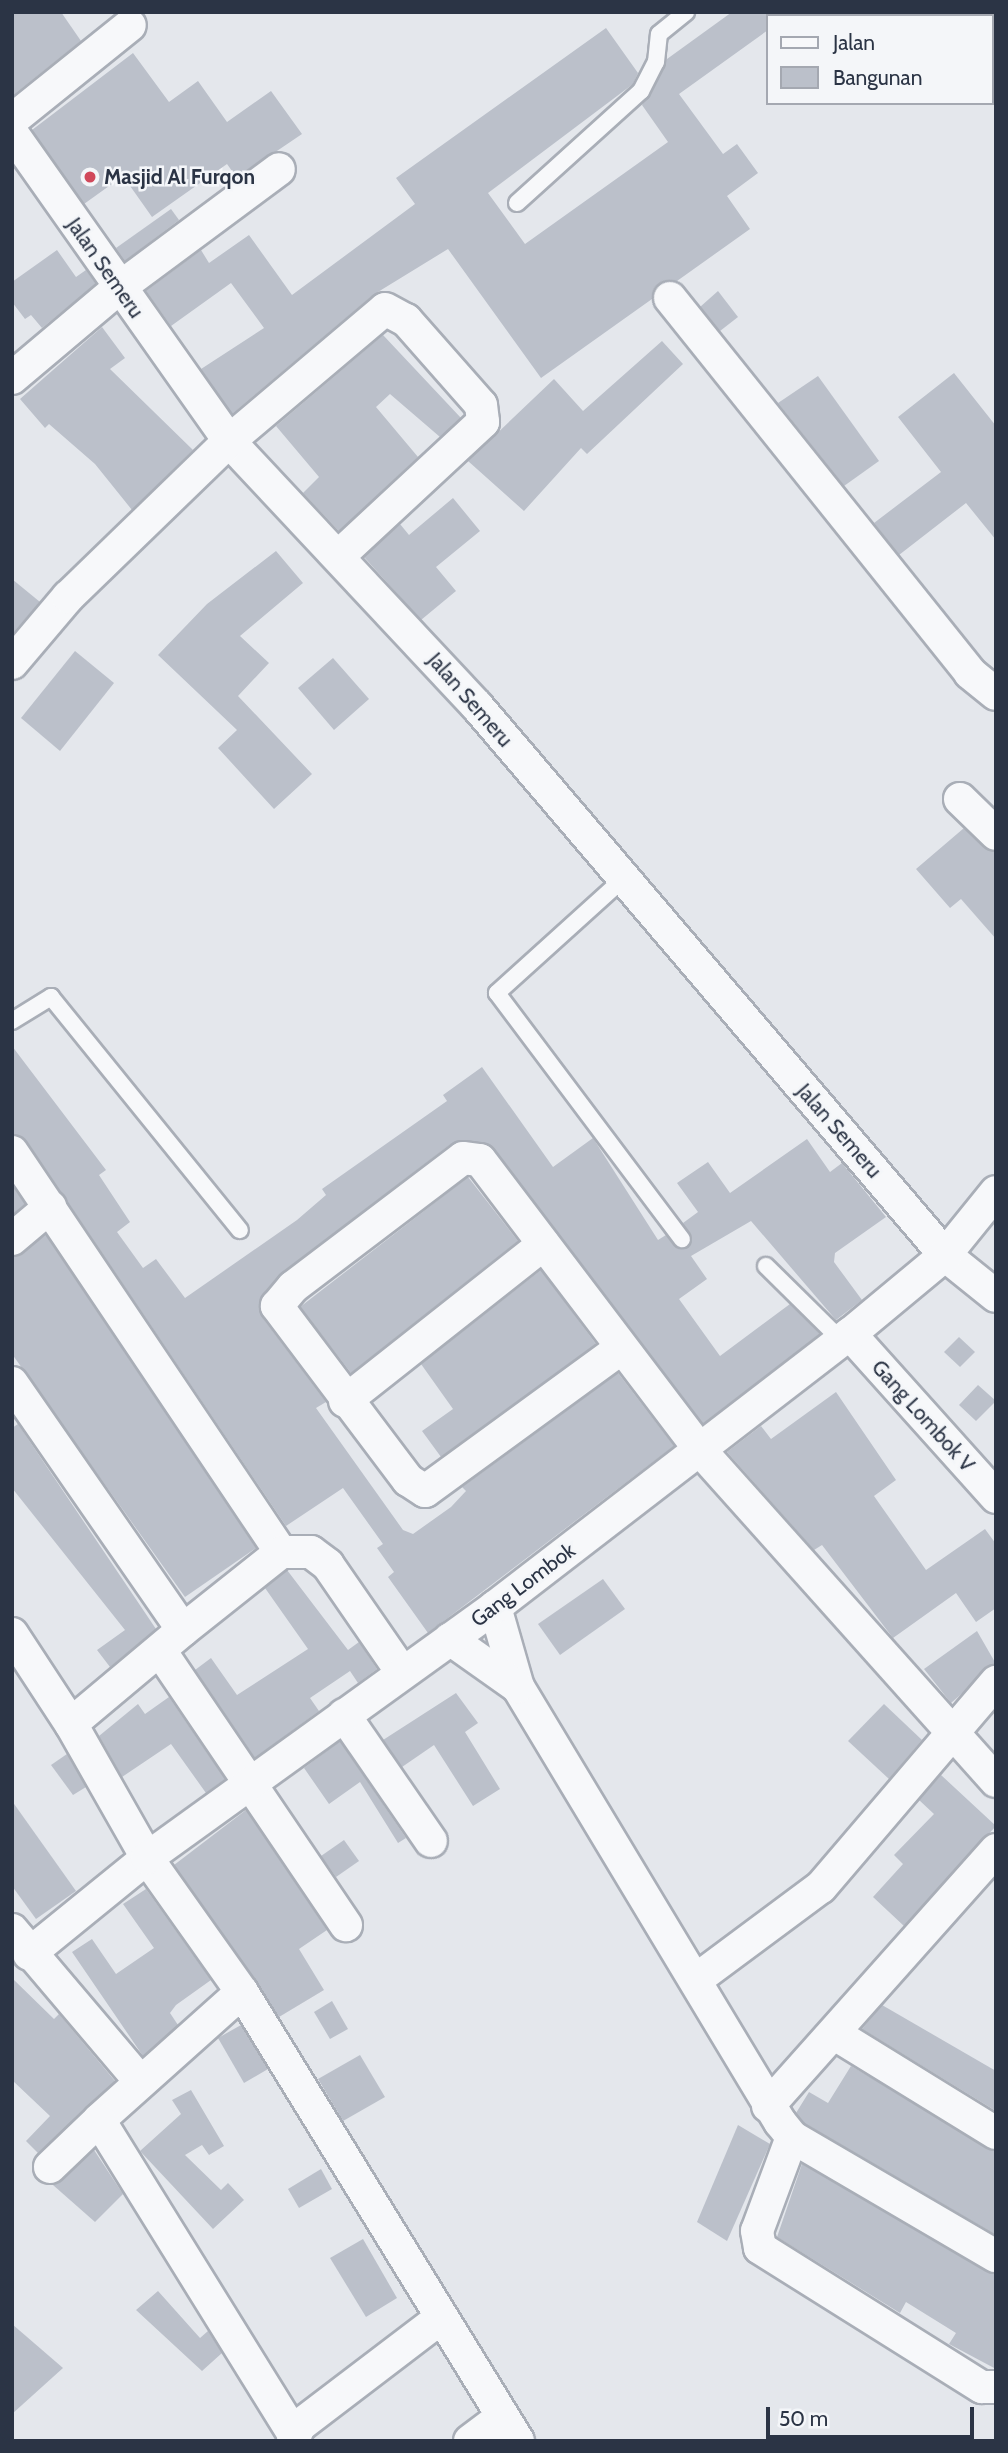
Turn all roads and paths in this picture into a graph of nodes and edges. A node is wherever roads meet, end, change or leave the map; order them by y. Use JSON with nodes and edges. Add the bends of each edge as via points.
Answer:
{"nodes":[{"id":1,"x":686,"y":12,"type":"edge"},
{"id":2,"x":130,"y":25,"type":"dead end"},
{"id":3,"x":13,"y":133,"type":"edge"},
{"id":4,"x":279,"y":169,"type":"dead end"},
{"id":5,"x":517,"y":203,"type":"dead end"},
{"id":6,"x":119,"y":288,"type":"junction"},
{"id":7,"x":670,"y":298,"type":"dead end"},
{"id":8,"x":12,"y":378,"type":"edge"},
{"id":9,"x":229,"y":440,"type":"junction"},
{"id":10,"x":341,"y":554,"type":"junction"},
{"id":11,"x":12,"y":663,"type":"edge"},
{"id":12,"x":996,"y":694,"type":"edge"},
{"id":13,"x":960,"y":799,"type":"dead end"},
{"id":14,"x":996,"y":834,"type":"edge"},
{"id":15,"x":623,"y":879,"type":"junction"},
{"id":16,"x":12,"y":1021,"type":"edge"},
{"id":17,"x":12,"y":1152,"type":"edge"},
{"id":18,"x":996,"y":1192,"type":"edge"},
{"id":19,"x":50,"y":1207,"type":"junction"},
{"id":20,"x":240,"y":1230,"type":"dead end"},
{"id":21,"x":12,"y":1239,"type":"edge"},
{"id":22,"x":682,"y":1239,"type":"dead end"},
{"id":23,"x":544,"y":1244,"type":"junction"},
{"id":24,"x":945,"y":1255,"type":"junction"},
{"id":25,"x":766,"y":1266,"type":"dead end"},
{"id":26,"x":996,"y":1296,"type":"edge"},
{"id":27,"x":846,"y":1337,"type":"junction"},
{"id":28,"x":620,"y":1349,"type":"junction"},
{"id":29,"x":12,"y":1383,"type":"edge"},
{"id":30,"x":345,"y":1401,"type":"junction"},
{"id":31,"x":699,"y":1450,"type":"junction"},
{"id":32,"x":996,"y":1497,"type":"edge"},
{"id":33,"x":281,"y":1552,"type":"junction"},
{"id":34,"x":495,"y":1607,"type":"junction"},
{"id":35,"x":183,"y":1630,"type":"junction"},
{"id":36,"x":12,"y":1634,"type":"edge"},
{"id":37,"x":450,"y":1639,"type":"junction"},
{"id":38,"x":161,"y":1652,"type":"junction"},
{"id":39,"x":401,"y":1671,"type":"junction"},
{"id":40,"x":996,"y":1682,"type":"edge"},
{"id":41,"x":518,"y":1687,"type":"junction"},
{"id":42,"x":344,"y":1715,"type":"junction"},
{"id":43,"x":71,"y":1724,"type":"junction"},
{"id":44,"x":951,"y":1737,"type":"junction"},
{"id":45,"x":996,"y":1782,"type":"edge"},
{"id":46,"x":250,"y":1786,"type":"junction"},
{"id":47,"x":431,"y":1841,"type":"dead end"},
{"id":48,"x":996,"y":1850,"type":"edge"},
{"id":49,"x":147,"y":1858,"type":"junction"},
{"id":50,"x":346,"y":1925,"type":"dead end"},
{"id":51,"x":21,"y":1942,"type":"edge"},
{"id":52,"x":697,"y":1979,"type":"junction"},
{"id":53,"x":242,"y":1992,"type":"junction"},
{"id":54,"x":835,"y":2034,"type":"junction"},
{"id":55,"x":139,"y":2080,"type":"junction"},
{"id":56,"x":768,"y":2106,"type":"junction"},
{"id":57,"x":99,"y":2120,"type":"junction"},
{"id":58,"x":996,"y":2133,"type":"edge"},
{"id":59,"x":793,"y":2137,"type":"junction"},
{"id":60,"x":50,"y":2167,"type":"dead end"},
{"id":61,"x":996,"y":2256,"type":"edge"},
{"id":62,"x":441,"y":2318,"type":"junction"},
{"id":63,"x":996,"y":2387,"type":"edge"},
{"id":64,"x":510,"y":2429,"type":"edge"},
{"id":65,"x":294,"y":2437,"type":"edge"},
{"id":66,"x":470,"y":2441,"type":"edge"}],
"edges":[{"from":1,"to":5,"type":"lane","via":[[659,34],[656,62],[641,91]]},
{"from":2,"to":3,"type":"street"},
{"from":3,"to":6,"type":"street","name":"Jalan Semeru"},
{"from":4,"to":6,"type":"street"},
{"from":6,"to":8,"type":"street"},
{"from":6,"to":9,"type":"street","name":"Jalan Semeru"},
{"from":7,"to":12,"type":"street","via":[[970,673]]},
{"from":9,"to":10,"type":"street","name":"Jalan Semeru"},
{"from":9,"to":10,"type":"street","via":[[374,313],[385,309],[407,320],[481,405],[482,422]]},
{"from":9,"to":11,"type":"street","via":[[68,597]]},
{"from":10,"to":15,"type":"street","name":"Jalan Semeru"},
{"from":13,"to":14,"type":"street"},
{"from":15,"to":22,"type":"lane","via":[[497,993]]},
{"from":15,"to":24,"type":"street","name":"Jalan Semeru"},
{"from":16,"to":20,"type":"lane","via":[[51,997]]},
{"from":17,"to":19,"type":"street"},
{"from":18,"to":24,"type":"street","name":"Gang Lombok"},
{"from":19,"to":21,"type":"street"},
{"from":19,"to":33,"type":"street"},
{"from":23,"to":28,"type":"street"},
{"from":23,"to":30,"type":"street"},
{"from":23,"to":30,"type":"street","via":[[472,1156],[293,1287],[277,1306],[279,1315]]},
{"from":24,"to":26,"type":"street","name":"Jalan Semeru"},
{"from":24,"to":27,"type":"street","name":"Gang Lombok"},
{"from":25,"to":27,"type":"lane"},
{"from":27,"to":31,"type":"street","name":"Gang Lombok"},
{"from":27,"to":32,"type":"street","name":"Gang Lombok V"},
{"from":28,"to":30,"type":"street","via":[[425,1491],[408,1480]]},
{"from":28,"to":31,"type":"street"},
{"from":29,"to":35,"type":"street"},
{"from":31,"to":34,"type":"street","name":"Gang Lombok"},
{"from":31,"to":44,"type":"street"},
{"from":33,"to":35,"type":"street"},
{"from":33,"to":39,"type":"street","via":[[310,1552],[328,1565]]},
{"from":34,"to":37,"type":"street","name":"Gang Lombok"},
{"from":34,"to":41,"type":"street"},
{"from":35,"to":38,"type":"street"},
{"from":36,"to":43,"type":"street"},
{"from":37,"to":39,"type":"street","name":"Gang Lombok"},
{"from":37,"to":41,"type":"street"},
{"from":38,"to":43,"type":"street"},
{"from":38,"to":46,"type":"street"},
{"from":39,"to":42,"type":"street","name":"Gang Lombok"},
{"from":40,"to":44,"type":"street"},
{"from":41,"to":52,"type":"street"},
{"from":42,"to":46,"type":"street","name":"Gang Lombok"},
{"from":42,"to":47,"type":"street"},
{"from":43,"to":49,"type":"street"},
{"from":44,"to":45,"type":"street"},
{"from":44,"to":52,"type":"street","via":[[821,1887]]},
{"from":46,"to":49,"type":"street","name":"Gang Lombok"},
{"from":46,"to":50,"type":"street"},
{"from":48,"to":54,"type":"street"},
{"from":49,"to":51,"type":"street","name":"Gang Lombok"},
{"from":49,"to":53,"type":"street"},
{"from":51,"to":55,"type":"street"},
{"from":52,"to":56,"type":"street"},
{"from":53,"to":55,"type":"street"},
{"from":53,"to":62,"type":"street"},
{"from":54,"to":56,"type":"street"},
{"from":54,"to":58,"type":"street"},
{"from":55,"to":57,"type":"street"},
{"from":56,"to":59,"type":"street"},
{"from":57,"to":60,"type":"street"},
{"from":57,"to":65,"type":"street"},
{"from":59,"to":61,"type":"street"},
{"from":59,"to":63,"type":"street","via":[[757,2231],[760,2248],[982,2387]]},
{"from":62,"to":64,"type":"street"},
{"from":62,"to":65,"type":"street"},
{"from":64,"to":66,"type":"street"}]}
